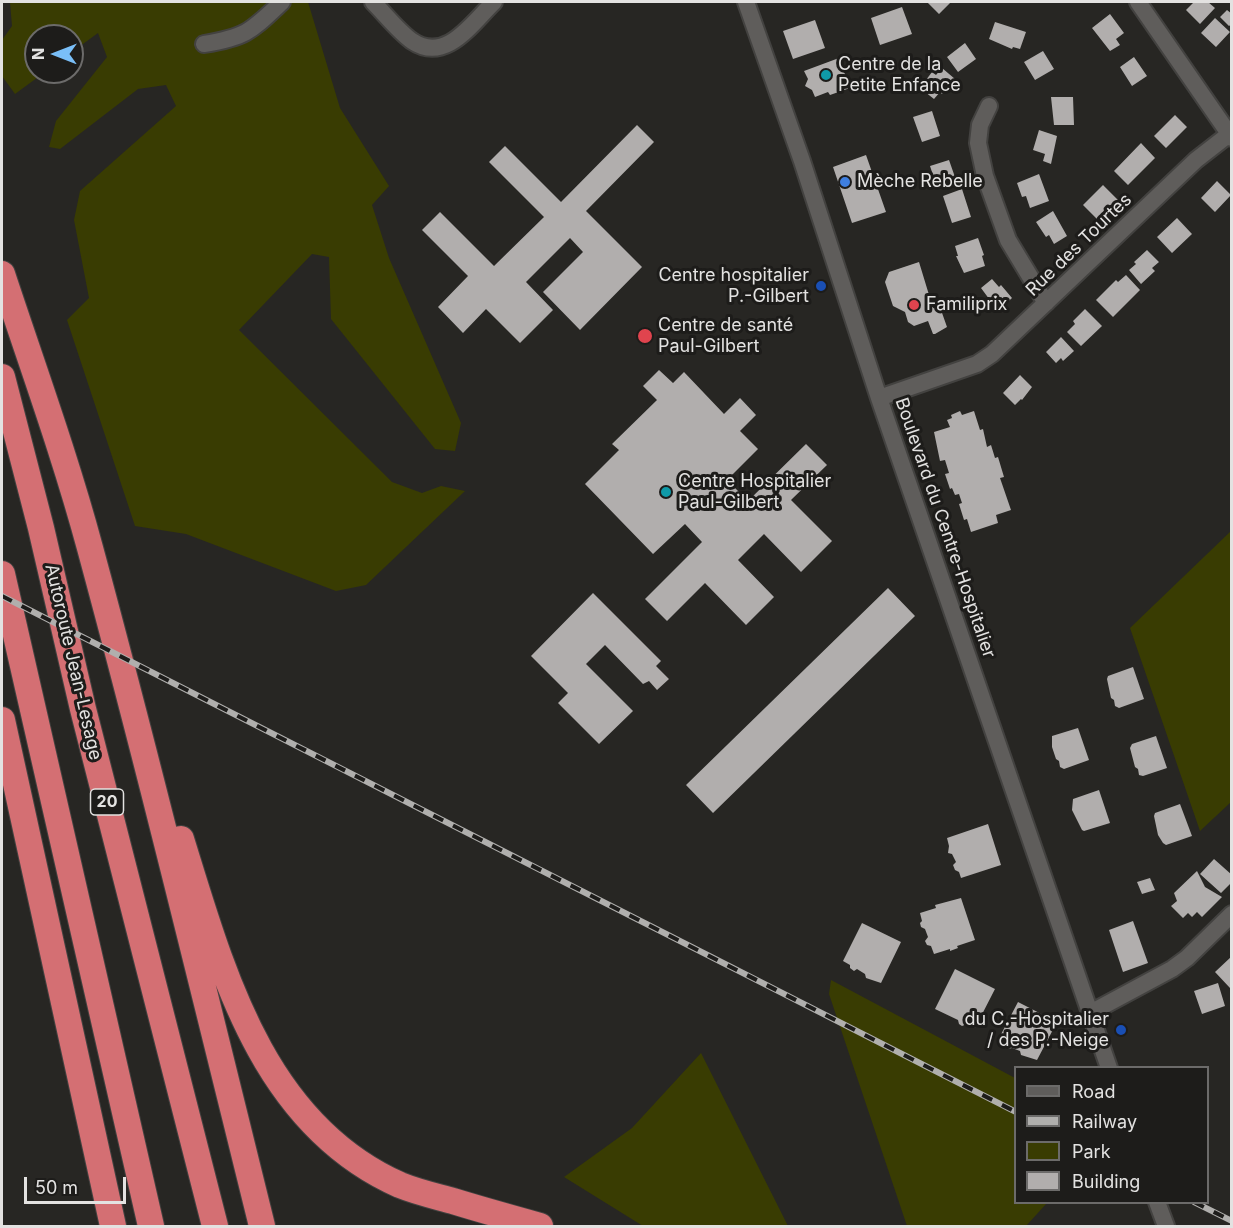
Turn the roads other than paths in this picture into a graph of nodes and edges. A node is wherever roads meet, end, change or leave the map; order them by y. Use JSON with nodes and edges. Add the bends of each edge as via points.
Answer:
{"nodes":[{"id":1,"x":282,"y":2,"type":"edge"},
{"id":2,"x":373,"y":2,"type":"edge"},
{"id":3,"x":494,"y":2,"type":"edge"},
{"id":4,"x":746,"y":2,"type":"edge"},
{"id":5,"x":1138,"y":2,"type":"edge"},
{"id":6,"x":204,"y":44,"type":"dead end"},
{"id":7,"x":989,"y":106,"type":"dead end"},
{"id":8,"x":1230,"y":135,"type":"edge"},
{"id":9,"x":2,"y":274,"type":"edge"},
{"id":10,"x":1046,"y":303,"type":"junction"},
{"id":11,"x":2,"y":377,"type":"edge"},
{"id":12,"x":879,"y":398,"type":"junction"},
{"id":13,"x":89,"y":546,"type":"junction"},
{"id":14,"x":2,"y":574,"type":"edge"},
{"id":15,"x":2,"y":720,"type":"edge"},
{"id":16,"x":1232,"y":915,"type":"edge"},
{"id":17,"x":1092,"y":1012,"type":"junction"},
{"id":18,"x":1108,"y":1066,"type":"edge"},
{"id":19,"x":1157,"y":1204,"type":"edge"},
{"id":20,"x":113,"y":1227,"type":"edge"},
{"id":21,"x":151,"y":1227,"type":"edge"},
{"id":22,"x":215,"y":1227,"type":"edge"},
{"id":23,"x":262,"y":1227,"type":"edge"},
{"id":24,"x":540,"y":1227,"type":"edge"},
{"id":25,"x":1166,"y":1227,"type":"edge"}],
"edges":[{"from":1,"to":6,"type":"street","via":[[254,29],[233,39]]},
{"from":2,"to":3,"type":"street","via":[[411,40],[426,49],[443,48],[458,38]]},
{"from":4,"to":12,"type":"street","name":"Boulevard du Centre-Hospitalier"},
{"from":5,"to":8,"type":"street"},
{"from":7,"to":10,"type":"street","via":[[978,142],[985,176],[1008,240]]},
{"from":8,"to":10,"type":"street","name":"Rue des Tourtes","via":[[1196,160]]},
{"from":9,"to":13,"type":"highway"},
{"from":10,"to":12,"type":"street","name":"Rue des Tourtes","via":[[977,364]]},
{"from":11,"to":22,"type":"highway","name":"Autoroute Jean-Lesage","number":"20"},
{"from":12,"to":17,"type":"street","name":"Boulevard du Centre-Hospitalier"},
{"from":13,"to":23,"type":"highway"},
{"from":13,"to":24,"type":"highway","via":[[219,962],[245,1024],[275,1077],[304,1116],[336,1146],[400,1185]]},
{"from":14,"to":21,"type":"highway"},
{"from":15,"to":20,"type":"highway"},
{"from":16,"to":17,"type":"street","via":[[1172,969]]},
{"from":17,"to":18,"type":"street","name":"Boulevard du Centre-Hospitalier"},
{"from":19,"to":25,"type":"street"}]}
